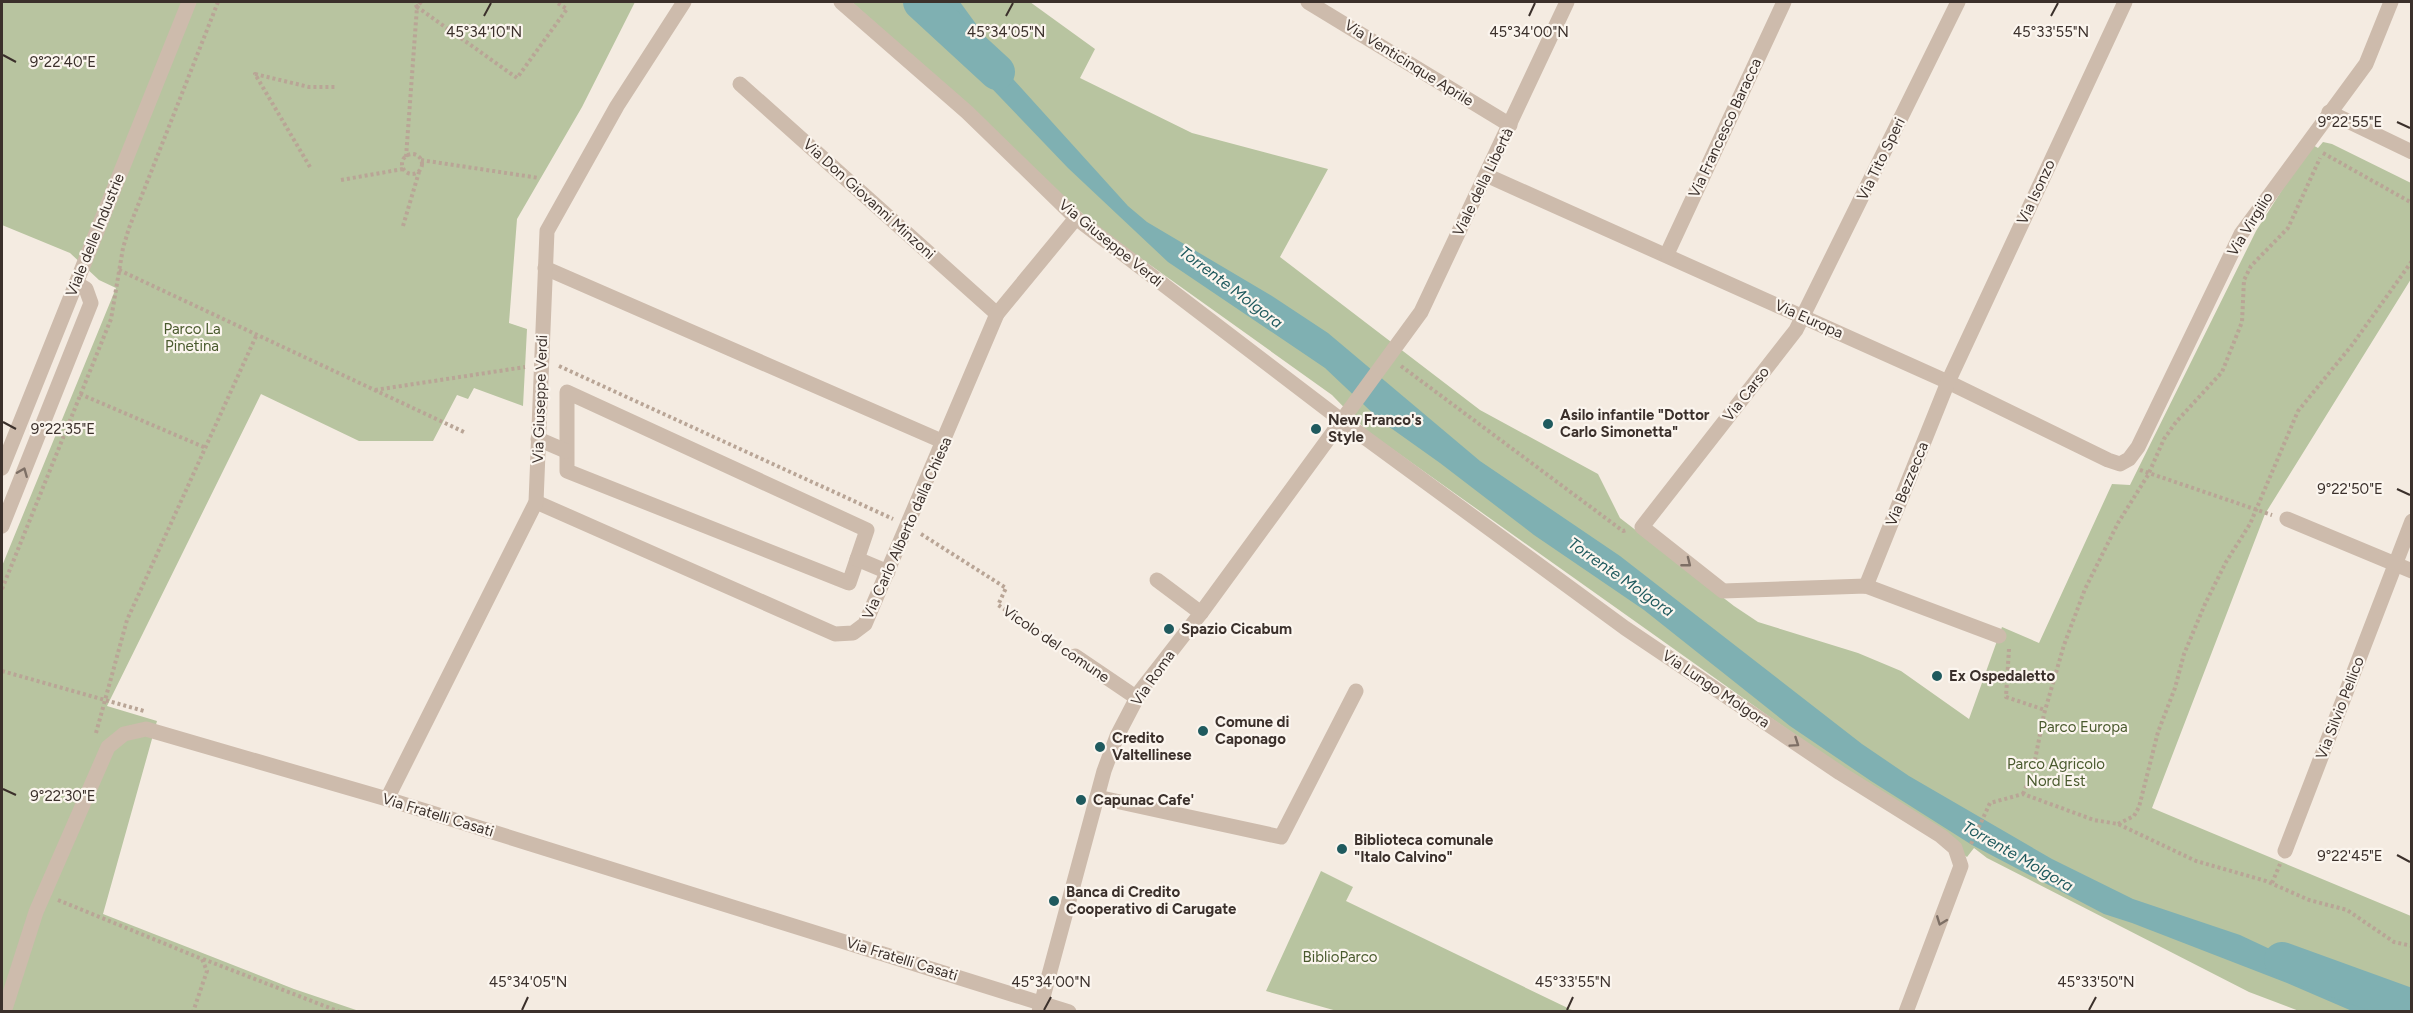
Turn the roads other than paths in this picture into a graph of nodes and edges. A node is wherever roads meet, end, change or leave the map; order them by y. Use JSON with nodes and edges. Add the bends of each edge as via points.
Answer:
{"nodes":[{"id":1,"x":189,"y":2,"type":"edge"},
{"id":2,"x":684,"y":2,"type":"edge"},
{"id":3,"x":841,"y":2,"type":"edge"},
{"id":4,"x":1308,"y":2,"type":"edge"},
{"id":5,"x":1567,"y":2,"type":"edge"},
{"id":6,"x":1784,"y":2,"type":"edge"},
{"id":7,"x":1958,"y":2,"type":"edge"},
{"id":8,"x":2125,"y":2,"type":"edge"},
{"id":9,"x":2391,"y":2,"type":"edge"},
{"id":10,"x":740,"y":84,"type":"dead end"},
{"id":11,"x":2329,"y":112,"type":"junction"},
{"id":12,"x":1510,"y":125,"type":"junction"},
{"id":13,"x":2412,"y":152,"type":"edge"},
{"id":14,"x":1486,"y":175,"type":"junction"},
{"id":15,"x":1076,"y":218,"type":"junction"},
{"id":16,"x":1666,"y":254,"type":"junction"},
{"id":17,"x":545,"y":268,"type":"junction"},
{"id":18,"x":76,"y":283,"type":"junction"},
{"id":19,"x":997,"y":314,"type":"junction"},
{"id":20,"x":1804,"y":317,"type":"junction"},
{"id":21,"x":1948,"y":382,"type":"junction"},
{"id":22,"x":1352,"y":404,"type":"joint"},
{"id":23,"x":1341,"y":420,"type":"junction"},
{"id":24,"x":538,"y":439,"type":"junction"},
{"id":25,"x":944,"y":442,"type":"junction"},
{"id":26,"x":566,"y":451,"type":"junction"},
{"id":27,"x":2129,"y":459,"type":"joint"},
{"id":28,"x":2,"y":468,"type":"edge"},
{"id":29,"x":536,"y":502,"type":"junction"},
{"id":30,"x":2287,"y":519,"type":"road end"},
{"id":31,"x":2412,"y":520,"type":"edge"},
{"id":32,"x":2,"y":526,"type":"edge"},
{"id":33,"x":857,"y":559,"type":"junction"},
{"id":34,"x":2395,"y":564,"type":"junction"},
{"id":35,"x":2412,"y":571,"type":"edge"},
{"id":36,"x":888,"y":572,"type":"junction"},
{"id":37,"x":1157,"y":580,"type":"dead end"},
{"id":38,"x":1866,"y":586,"type":"junction"},
{"id":39,"x":1201,"y":613,"type":"junction"},
{"id":40,"x":1999,"y":636,"type":"road end"},
{"id":41,"x":1075,"y":656,"type":"road end"},
{"id":42,"x":1356,"y":691,"type":"dead end"},
{"id":43,"x":1137,"y":698,"type":"junction"},
{"id":44,"x":1097,"y":797,"type":"junction"},
{"id":45,"x":387,"y":799,"type":"junction"},
{"id":46,"x":2285,"y":851,"type":"dead end"},
{"id":47,"x":1041,"y":1007,"type":"edge"},
{"id":48,"x":4,"y":1011,"type":"edge"},
{"id":49,"x":1069,"y":1011,"type":"edge"},
{"id":50,"x":1906,"y":1011,"type":"edge"}],
"edges":[{"from":1,"to":18,"type":"street","name":"Viale delle Industrie"},
{"from":2,"to":17,"type":"street","name":"Via Giuseppe Verdi","via":[[617,106],[547,231]]},
{"from":3,"to":15,"type":"street","name":"Via Giuseppe Verdi","via":[[967,112]]},
{"from":4,"to":12,"type":"street","name":"Via Venticinque Aprile"},
{"from":5,"to":12,"type":"street","name":"Viale della Libertà"},
{"from":6,"to":16,"type":"street","name":"Via Francesco Baracca"},
{"from":7,"to":20,"type":"street","name":"Via Tito Speri"},
{"from":8,"to":21,"type":"street","name":"Via Isonzo"},
{"from":9,"to":11,"type":"street","name":"Via Virgilio","via":[[2366,64]]},
{"from":10,"to":19,"type":"street","name":"Via Don Giovanni Minzoni"},
{"from":11,"to":13,"type":"street"},
{"from":11,"to":27,"type":"street","name":"Via Virgilio","via":[[2241,234]]},
{"from":12,"to":14,"type":"street","name":"Viale della Libertà"},
{"from":14,"to":16,"type":"street","name":"Via Europa"},
{"from":14,"to":22,"type":"street","name":"Viale della Libertà","via":[[1421,312]]},
{"from":15,"to":19,"type":"street","name":"Via Carlo Alberto dalla Chiesa"},
{"from":15,"to":23,"type":"street","name":"Via Giuseppe Verdi"},
{"from":16,"to":20,"type":"street","name":"Via Europa"},
{"from":17,"to":24,"type":"street","name":"Via Giuseppe Verdi"},
{"from":17,"to":25,"type":"street"},
{"from":18,"to":28,"type":"street","name":"Viale delle Industrie"},
{"from":32,"to":18,"type":"street","one_way":true,"via":[[91,303],[86,289]]},
{"from":19,"to":25,"type":"street","name":"Via Carlo Alberto dalla Chiesa"},
{"from":20,"to":21,"type":"street","name":"Via Europa"},
{"from":20,"to":38,"type":"street","name":"Via Carso","one_way":true,"via":[[1642,527],[1723,591]]},
{"from":21,"to":27,"type":"street","name":"Via Europa","via":[[2108,460],[2120,464]]},
{"from":21,"to":38,"type":"street","name":"Via Bezzecca"},
{"from":22,"to":23,"type":"street","name":"Via Roma"},
{"from":23,"to":39,"type":"street","name":"Via Roma"},
{"from":23,"to":50,"type":"street","name":"Via Lungo Molgora","one_way":true,"via":[[1625,628],[1955,848],[1961,866]]},
{"from":24,"to":26,"type":"street"},
{"from":24,"to":29,"type":"street","name":"Via Giuseppe Verdi"},
{"from":25,"to":36,"type":"street","name":"Via Carlo Alberto dalla Chiesa"},
{"from":26,"to":33,"type":"street","via":[[567,471],[849,583]]},
{"from":26,"to":33,"type":"street","via":[[567,392],[867,530]]},
{"from":29,"to":36,"type":"street","name":"Via Carlo Alberto dalla Chiesa","via":[[835,633],[853,633],[865,624]]},
{"from":29,"to":45,"type":"street","name":"Via Giuseppe Verdi"},
{"from":30,"to":34,"type":"street"},
{"from":31,"to":34,"type":"street","name":"Via Silvio Pellico"},
{"from":33,"to":36,"type":"street"},
{"from":34,"to":35,"type":"street"},
{"from":34,"to":46,"type":"street","name":"Via Silvio Pellico"},
{"from":37,"to":39,"type":"street"},
{"from":38,"to":40,"type":"street"},
{"from":39,"to":43,"type":"street","name":"Via Roma"},
{"from":41,"to":43,"type":"street","name":"Vicolo del comune"},
{"from":42,"to":44,"type":"street","via":[[1281,837]]},
{"from":43,"to":44,"type":"street","name":"Via Roma","via":[[1117,736]]},
{"from":44,"to":47,"type":"street","name":"Via Roma"},
{"from":45,"to":47,"type":"street","name":"Via Fratelli Casati"},
{"from":45,"to":48,"type":"street","name":"Via Fratelli Casati","via":[[154,730],[124,734],[108,747],[36,912]]},
{"from":47,"to":49,"type":"street","name":"Via Fratelli Casati"}]}
